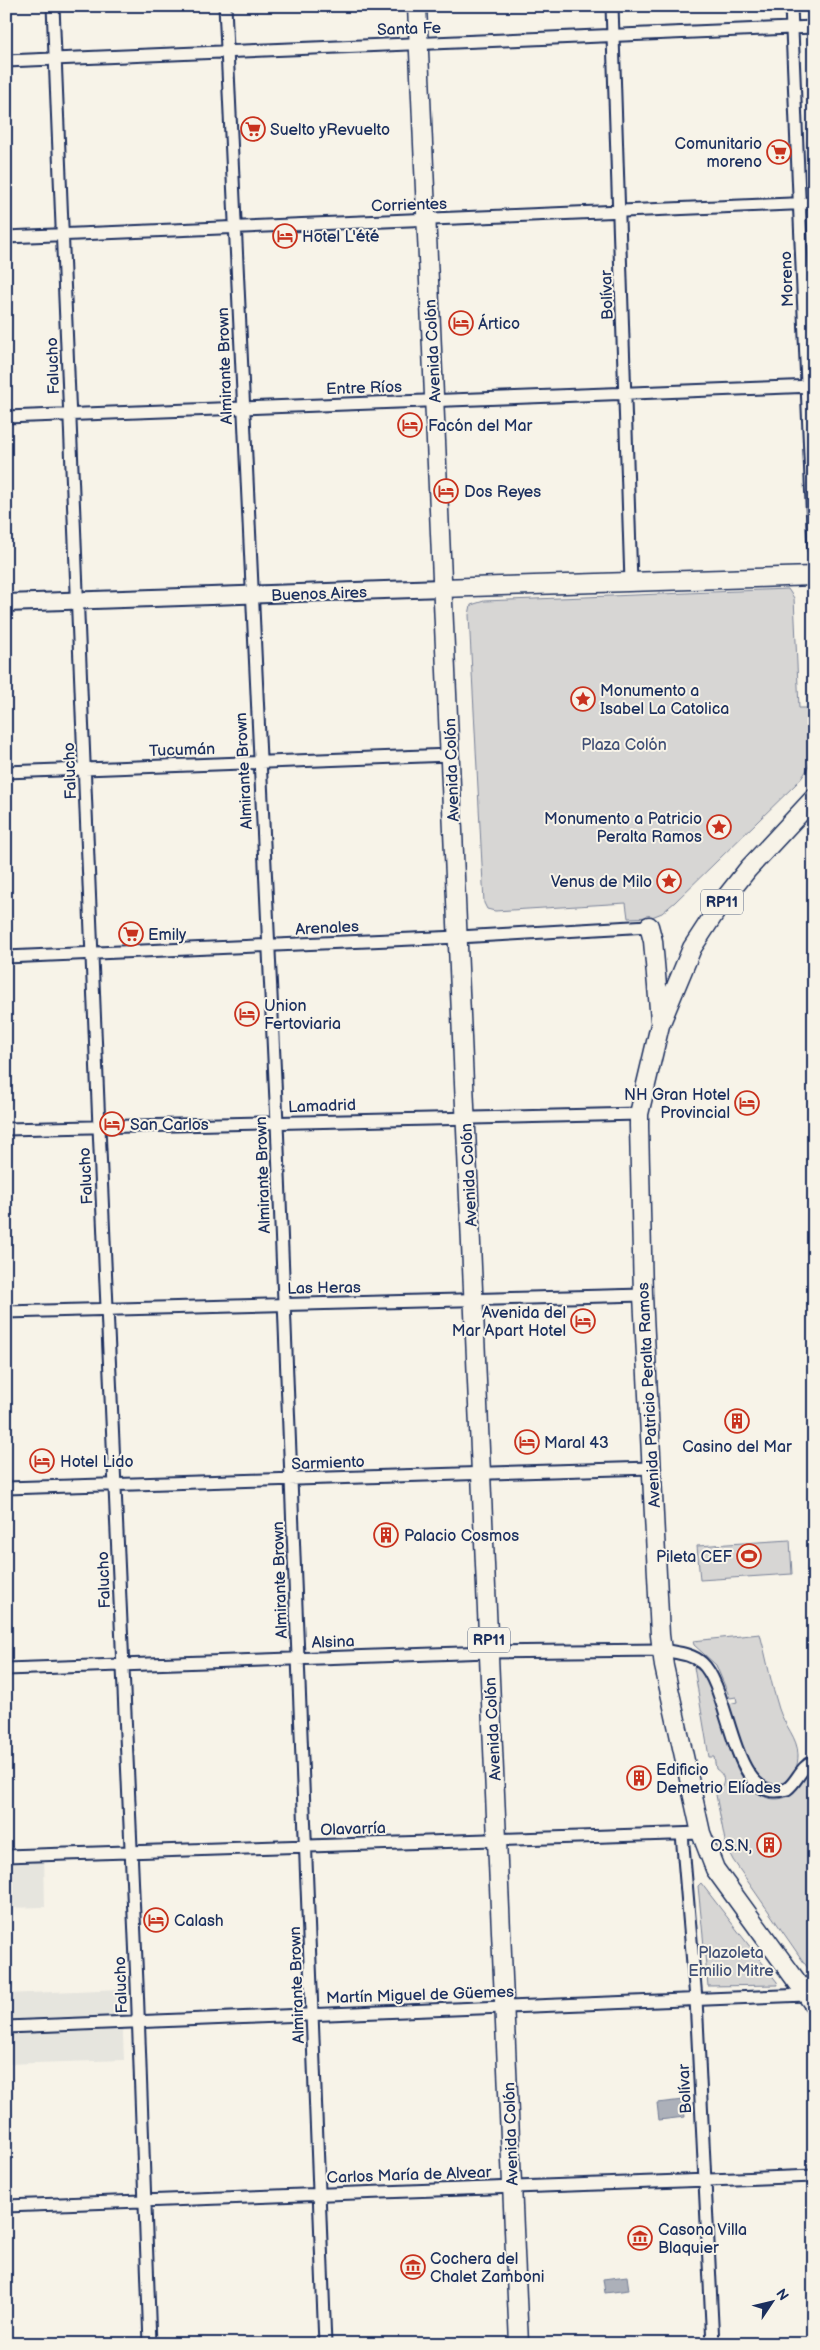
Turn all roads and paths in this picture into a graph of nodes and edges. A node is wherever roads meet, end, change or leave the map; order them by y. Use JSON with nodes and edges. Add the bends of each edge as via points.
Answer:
{"nodes":[{"id":1,"x":53,"y":6,"type":"edge"},
{"id":2,"x":225,"y":6,"type":"edge"},
{"id":3,"x":417,"y":6,"type":"edge"},
{"id":4,"x":612,"y":6,"type":"edge"},
{"id":5,"x":791,"y":6,"type":"edge"},
{"id":6,"x":814,"y":27,"type":"edge"},
{"id":7,"x":792,"y":28,"type":"junction"},
{"id":8,"x":613,"y":36,"type":"junction"},
{"id":9,"x":418,"y":44,"type":"junction"},
{"id":10,"x":227,"y":52,"type":"junction"},
{"id":11,"x":56,"y":59,"type":"junction"},
{"id":12,"x":6,"y":61,"type":"edge"},
{"id":13,"x":814,"y":203,"type":"edge"},
{"id":14,"x":799,"y":204,"type":"junction"},
{"id":15,"x":619,"y":211,"type":"junction"},
{"id":16,"x":426,"y":219,"type":"junction"},
{"id":17,"x":234,"y":227,"type":"junction"},
{"id":18,"x":63,"y":234,"type":"junction"},
{"id":19,"x":6,"y":237,"type":"edge"},
{"id":20,"x":810,"y":386,"type":"edge"},
{"id":21,"x":625,"y":393,"type":"junction"},
{"id":22,"x":434,"y":401,"type":"junction"},
{"id":23,"x":242,"y":408,"type":"junction"},
{"id":24,"x":70,"y":415,"type":"junction"},
{"id":25,"x":6,"y":418,"type":"edge"},
{"id":26,"x":814,"y":550,"type":"edge"},
{"id":27,"x":814,"y":576,"type":"edge"},
{"id":28,"x":631,"y":582,"type":"junction"},
{"id":29,"x":442,"y":588,"type":"junction"},
{"id":30,"x":251,"y":595,"type":"junction"},
{"id":31,"x":78,"y":601,"type":"junction"},
{"id":32,"x":6,"y":603,"type":"edge"},
{"id":33,"x":450,"y":755,"type":"junction"},
{"id":34,"x":259,"y":762,"type":"junction"},
{"id":35,"x":85,"y":769,"type":"junction"},
{"id":36,"x":6,"y":772,"type":"edge"},
{"id":37,"x":812,"y":796,"type":"edge"},
{"id":38,"x":649,"y":926,"type":"joint"},
{"id":39,"x":458,"y":937,"type":"junction"},
{"id":40,"x":268,"y":946,"type":"junction"},
{"id":41,"x":92,"y":953,"type":"junction"},
{"id":42,"x":6,"y":957,"type":"edge"},
{"id":43,"x":660,"y":1025,"type":"junction"},
{"id":44,"x":639,"y":1114,"type":"junction"},
{"id":45,"x":466,"y":1117,"type":"junction"},
{"id":46,"x":277,"y":1123,"type":"junction"},
{"id":47,"x":98,"y":1127,"type":"junction"},
{"id":48,"x":6,"y":1129,"type":"edge"},
{"id":49,"x":642,"y":1295,"type":"junction"},
{"id":50,"x":474,"y":1300,"type":"junction"},
{"id":51,"x":284,"y":1304,"type":"junction"},
{"id":52,"x":108,"y":1308,"type":"junction"},
{"id":53,"x":6,"y":1312,"type":"edge"},
{"id":54,"x":651,"y":1468,"type":"junction"},
{"id":55,"x":481,"y":1473,"type":"junction"},
{"id":56,"x":291,"y":1479,"type":"junction"},
{"id":57,"x":115,"y":1484,"type":"junction"},
{"id":58,"x":6,"y":1488,"type":"edge"},
{"id":59,"x":662,"y":1650,"type":"junction"},
{"id":60,"x":489,"y":1652,"type":"junction"},
{"id":61,"x":298,"y":1658,"type":"junction"},
{"id":62,"x":123,"y":1664,"type":"junction"},
{"id":63,"x":6,"y":1668,"type":"edge"},
{"id":64,"x":814,"y":1761,"type":"edge"},
{"id":65,"x":701,"y":1833,"type":"junction"},
{"id":66,"x":682,"y":1834,"type":"junction"},
{"id":67,"x":497,"y":1840,"type":"junction"},
{"id":68,"x":307,"y":1846,"type":"junction"},
{"id":69,"x":131,"y":1852,"type":"junction"},
{"id":70,"x":6,"y":1856,"type":"edge"},
{"id":71,"x":696,"y":1999,"type":"junction"},
{"id":72,"x":810,"y":2000,"type":"edge"},
{"id":73,"x":504,"y":2007,"type":"junction"},
{"id":74,"x":313,"y":2015,"type":"junction"},
{"id":75,"x":138,"y":2022,"type":"junction"},
{"id":76,"x":6,"y":2027,"type":"edge"},
{"id":77,"x":814,"y":2176,"type":"edge"},
{"id":78,"x":704,"y":2180,"type":"junction"},
{"id":79,"x":512,"y":2187,"type":"junction"},
{"id":80,"x":319,"y":2193,"type":"junction"},
{"id":81,"x":145,"y":2200,"type":"junction"},
{"id":82,"x":6,"y":2206,"type":"edge"},
{"id":83,"x":150,"y":2344,"type":"edge"},
{"id":84,"x":325,"y":2344,"type":"edge"},
{"id":85,"x":520,"y":2344,"type":"edge"},
{"id":86,"x":712,"y":2344,"type":"edge"}],
"edges":[{"from":1,"to":11,"type":"street","name":"Falucho"},
{"from":2,"to":10,"type":"street","name":"Almirante Brown"},
{"from":3,"to":9,"type":"main road","name":"Avenida Colón"},
{"from":4,"to":8,"type":"street","name":"Bolívar"},
{"from":5,"to":7,"type":"street","name":"Moreno"},
{"from":6,"to":7,"type":"street","name":"Santa Fe"},
{"from":7,"to":8,"type":"street","name":"Santa Fe"},
{"from":7,"to":14,"type":"street","name":"Moreno"},
{"from":8,"to":9,"type":"street","name":"Santa Fe"},
{"from":8,"to":15,"type":"street","name":"Bolívar"},
{"from":9,"to":10,"type":"street","name":"Santa Fe"},
{"from":9,"to":16,"type":"main road","name":"Avenida Colón"},
{"from":10,"to":11,"type":"street","name":"Santa Fe"},
{"from":10,"to":17,"type":"street","name":"Almirante Brown"},
{"from":11,"to":12,"type":"street","name":"Santa Fe"},
{"from":11,"to":18,"type":"street","name":"Falucho"},
{"from":13,"to":14,"type":"street","name":"Corrientes"},
{"from":14,"to":15,"type":"street","name":"Corrientes"},
{"from":14,"to":20,"type":"street","name":"Moreno"},
{"from":15,"to":16,"type":"street","name":"Corrientes"},
{"from":15,"to":21,"type":"street","name":"Bolívar"},
{"from":16,"to":17,"type":"street","name":"Corrientes"},
{"from":16,"to":22,"type":"main road","name":"Avenida Colón"},
{"from":17,"to":18,"type":"street","name":"Corrientes"},
{"from":17,"to":23,"type":"street","name":"Almirante Brown"},
{"from":18,"to":19,"type":"street","name":"Corrientes"},
{"from":18,"to":24,"type":"street","name":"Falucho"},
{"from":20,"to":21,"type":"street","name":"Entre Ríos"},
{"from":20,"to":26,"type":"street","name":"Moreno"},
{"from":21,"to":22,"type":"street","name":"Entre Ríos"},
{"from":21,"to":28,"type":"street","name":"Bolívar"},
{"from":22,"to":23,"type":"street","name":"Entre Ríos"},
{"from":22,"to":29,"type":"main road","name":"Avenida Colón"},
{"from":23,"to":24,"type":"street","name":"Entre Ríos"},
{"from":23,"to":30,"type":"street","name":"Almirante Brown"},
{"from":24,"to":25,"type":"street","name":"Entre Ríos"},
{"from":24,"to":31,"type":"street","name":"Falucho"},
{"from":27,"to":28,"type":"main road","name":"Buenos Aires"},
{"from":28,"to":29,"type":"main road","name":"Buenos Aires"},
{"from":29,"to":30,"type":"street","name":"Buenos Aires"},
{"from":29,"to":33,"type":"main road","name":"Avenida Colón","number":"RP11"},
{"from":30,"to":31,"type":"street","name":"Buenos Aires"},
{"from":30,"to":34,"type":"street","name":"Almirante Brown"},
{"from":31,"to":32,"type":"street","name":"Buenos Aires"},
{"from":31,"to":35,"type":"street","name":"Falucho"},
{"from":33,"to":34,"type":"street","name":"Tucumán"},
{"from":33,"to":39,"type":"main road","name":"Avenida Colón","number":"RP11"},
{"from":34,"to":35,"type":"street","name":"Tucumán"},
{"from":34,"to":40,"type":"street","name":"Almirante Brown"},
{"from":35,"to":36,"type":"street","name":"Tucumán"},
{"from":35,"to":41,"type":"street","name":"Falucho"},
{"from":37,"to":43,"type":"main road","name":"Avenida Patricio Peralta Ramos","number":"RP11","via":[[748,869],[705,927],[692,948]]},
{"from":38,"to":39,"type":"street","name":"Arenales"},
{"from":38,"to":43,"type":"main road","number":"RP11"},
{"from":39,"to":40,"type":"street","name":"Arenales"},
{"from":39,"to":45,"type":"main road","name":"Avenida Colón","number":"RP11"},
{"from":40,"to":41,"type":"street","name":"Arenales"},
{"from":40,"to":46,"type":"street","name":"Almirante Brown"},
{"from":41,"to":42,"type":"street","name":"Arenales"},
{"from":41,"to":47,"type":"street","name":"Falucho"},
{"from":43,"to":44,"type":"main road","name":"Avenida Patricio Peralta Ramos","number":"RP11"},
{"from":44,"to":45,"type":"street","name":"Lamadrid"},
{"from":44,"to":49,"type":"main road","name":"Avenida Patricio Peralta Ramos","number":"RP11"},
{"from":45,"to":46,"type":"street","name":"Lamadrid"},
{"from":45,"to":50,"type":"main road","name":"Avenida Colón","number":"RP11"},
{"from":46,"to":47,"type":"street","name":"Lamadrid"},
{"from":46,"to":51,"type":"street","name":"Almirante Brown"},
{"from":47,"to":48,"type":"street","name":"Lamadrid"},
{"from":47,"to":52,"type":"street","name":"Falucho"},
{"from":49,"to":50,"type":"street","name":"Las Heras"},
{"from":49,"to":54,"type":"main road","name":"Avenida Patricio Peralta Ramos","number":"RP11"},
{"from":50,"to":51,"type":"street","name":"Las Heras"},
{"from":50,"to":55,"type":"main road","name":"Avenida Colón","number":"RP11"},
{"from":51,"to":52,"type":"street","name":"Las Heras"},
{"from":51,"to":56,"type":"street","name":"Almirante Brown"},
{"from":52,"to":53,"type":"street","name":"Las Heras"},
{"from":52,"to":57,"type":"street","name":"Falucho"},
{"from":54,"to":55,"type":"street","name":"Sarmiento"},
{"from":54,"to":59,"type":"main road","name":"Avenida Patricio Peralta Ramos","number":"RP11"},
{"from":55,"to":56,"type":"street","name":"Sarmiento"},
{"from":55,"to":60,"type":"main road","name":"Avenida Colón","number":"RP11"},
{"from":56,"to":57,"type":"street","name":"Sarmiento"},
{"from":56,"to":61,"type":"street","name":"Almirante Brown"},
{"from":57,"to":58,"type":"street","name":"Sarmiento"},
{"from":57,"to":62,"type":"street","name":"Falucho"},
{"from":59,"to":60,"type":"street","name":"Alsina"},
{"from":59,"to":64,"type":"street","name":"Alsina","via":[[689,1655],[709,1670],[741,1760],[759,1786],[771,1791],[787,1789],[801,1770]]},
{"from":59,"to":65,"type":"main road","name":"Avenida Patricio Peralta Ramos","number":"RP11"},
{"from":60,"to":61,"type":"street","name":"Alsina"},
{"from":60,"to":67,"type":"main road","name":"Avenida Colón","number":"RP11"},
{"from":61,"to":62,"type":"street","name":"Alsina"},
{"from":61,"to":68,"type":"street","name":"Almirante Brown"},
{"from":62,"to":63,"type":"street","name":"Alsina"},
{"from":62,"to":69,"type":"street","name":"Falucho"},
{"from":65,"to":66,"type":"street","name":"Olavarría"},
{"from":65,"to":72,"type":"main road","name":"Avenida Patricio Peralta Ramos","number":"RP11","via":[[715,1869]]},
{"from":66,"to":67,"type":"street","name":"Olavarría"},
{"from":66,"to":71,"type":"street","name":"Bolívar"},
{"from":67,"to":68,"type":"street","name":"Olavarría"},
{"from":67,"to":73,"type":"main road","name":"Avenida Colón","number":"RP11"},
{"from":68,"to":69,"type":"street","name":"Olavarría"},
{"from":68,"to":74,"type":"street","name":"Almirante Brown"},
{"from":69,"to":70,"type":"street","name":"Olavarría"},
{"from":69,"to":75,"type":"street","name":"Falucho"},
{"from":71,"to":72,"type":"street","name":"Martín Miguel de Güemes"},
{"from":71,"to":73,"type":"street","name":"Martín Miguel de Güemes"},
{"from":71,"to":78,"type":"street","name":"Bolívar"},
{"from":73,"to":74,"type":"street","name":"Martín Miguel de Güemes"},
{"from":73,"to":79,"type":"main road","name":"Avenida Colón","number":"RP11"},
{"from":74,"to":75,"type":"street","name":"Martín Miguel de Güemes"},
{"from":74,"to":80,"type":"street","name":"Almirante Brown"},
{"from":75,"to":76,"type":"street","name":"Martín Miguel de Güemes"},
{"from":75,"to":81,"type":"street","name":"Falucho"},
{"from":77,"to":78,"type":"street","name":"Carlos María de Alvear"},
{"from":78,"to":79,"type":"street","name":"Carlos María de Alvear"},
{"from":78,"to":86,"type":"street","name":"Bolívar"},
{"from":79,"to":80,"type":"street","name":"Carlos María de Alvear"},
{"from":79,"to":85,"type":"main road","name":"Avenida Colón","number":"RP11"},
{"from":80,"to":81,"type":"street","name":"Carlos María de Alvear"},
{"from":80,"to":84,"type":"street","name":"Almirante Brown"},
{"from":81,"to":82,"type":"street","name":"Carlos María de Alvear"},
{"from":81,"to":83,"type":"street","name":"Falucho"}]}
